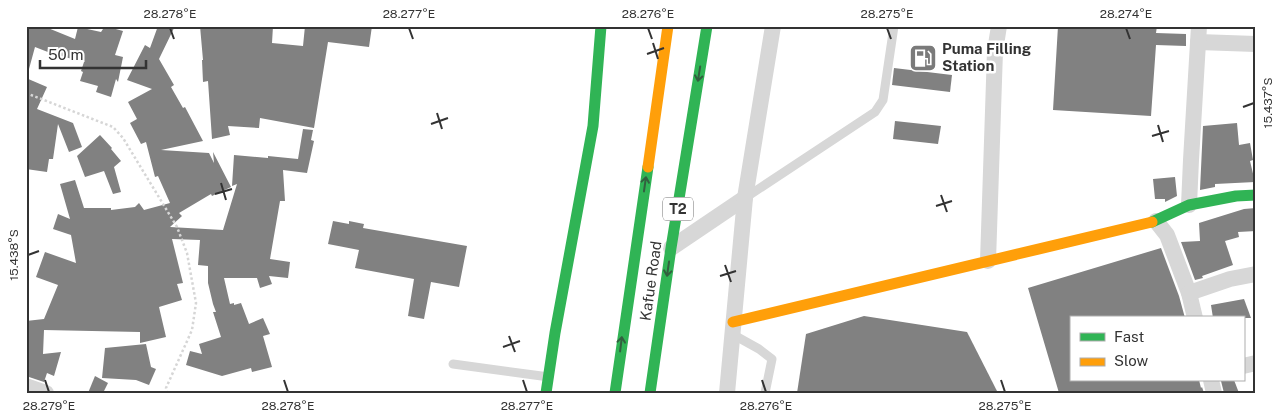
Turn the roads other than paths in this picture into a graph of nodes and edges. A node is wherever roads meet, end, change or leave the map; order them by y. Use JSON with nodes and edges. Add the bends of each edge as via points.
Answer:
{"nodes":[{"id":1,"x":602,"y":26,"type":"edge"},
{"id":2,"x":668,"y":26,"type":"edge"},
{"id":3,"x":707,"y":26,"type":"edge"},
{"id":4,"x":773,"y":26,"type":"edge"},
{"id":5,"x":894,"y":26,"type":"edge"},
{"id":6,"x":999,"y":26,"type":"edge"},
{"id":7,"x":1199,"y":34,"type":"edge"},
{"id":8,"x":1256,"y":44,"type":"edge"},
{"id":9,"x":1256,"y":195,"type":"edge"},
{"id":10,"x":744,"y":198,"type":"junction"},
{"id":11,"x":1189,"y":205,"type":"junction"},
{"id":12,"x":1156,"y":221,"type":"junction"},
{"id":13,"x":671,"y":248,"type":"junction"},
{"id":14,"x":988,"y":261,"type":"junction"},
{"id":15,"x":1256,"y":274,"type":"edge"},
{"id":16,"x":1189,"y":293,"type":"junction"},
{"id":17,"x":1195,"y":316,"type":"edge"},
{"id":18,"x":732,"y":328,"type":"junction"},
{"id":19,"x":453,"y":364,"type":"dead end"},
{"id":20,"x":549,"y":378,"type":"junction"},
{"id":21,"x":26,"y":386,"type":"edge"},
{"id":22,"x":46,"y":393,"type":"edge"},
{"id":23,"x":546,"y":393,"type":"edge"},
{"id":24,"x":615,"y":393,"type":"edge"},
{"id":25,"x":650,"y":393,"type":"edge"},
{"id":26,"x":727,"y":393,"type":"edge"},
{"id":27,"x":765,"y":393,"type":"edge"}],
"edges":[{"from":1,"to":20,"type":"street","via":[[593,126]]},
{"from":24,"to":2,"type":"street","name":"Kafue Road","number":"T2","one_way":true},
{"from":3,"to":13,"type":"street","name":"Kafue Road","number":"T2","one_way":true},
{"from":4,"to":10,"type":"street"},
{"from":5,"to":10,"type":"lane","via":[[883,100],[875,112]]},
{"from":6,"to":14,"type":"street"},
{"from":7,"to":8,"type":"street"},
{"from":7,"to":11,"type":"street"},
{"from":9,"to":11,"type":"street"},
{"from":10,"to":13,"type":"street"},
{"from":10,"to":18,"type":"street"},
{"from":11,"to":12,"type":"street"},
{"from":12,"to":14,"type":"street"},
{"from":12,"to":16,"type":"street","via":[[1167,235]]},
{"from":13,"to":25,"type":"street","name":"Kafue Road","number":"T2","one_way":true},
{"from":14,"to":18,"type":"street"},
{"from":15,"to":16,"type":"street"},
{"from":16,"to":17,"type":"street"},
{"from":18,"to":26,"type":"street"},
{"from":18,"to":27,"type":"lane","via":[[772,359]]},
{"from":19,"to":20,"type":"lane"},
{"from":20,"to":23,"type":"street"},
{"from":21,"to":22,"type":"street"}]}
